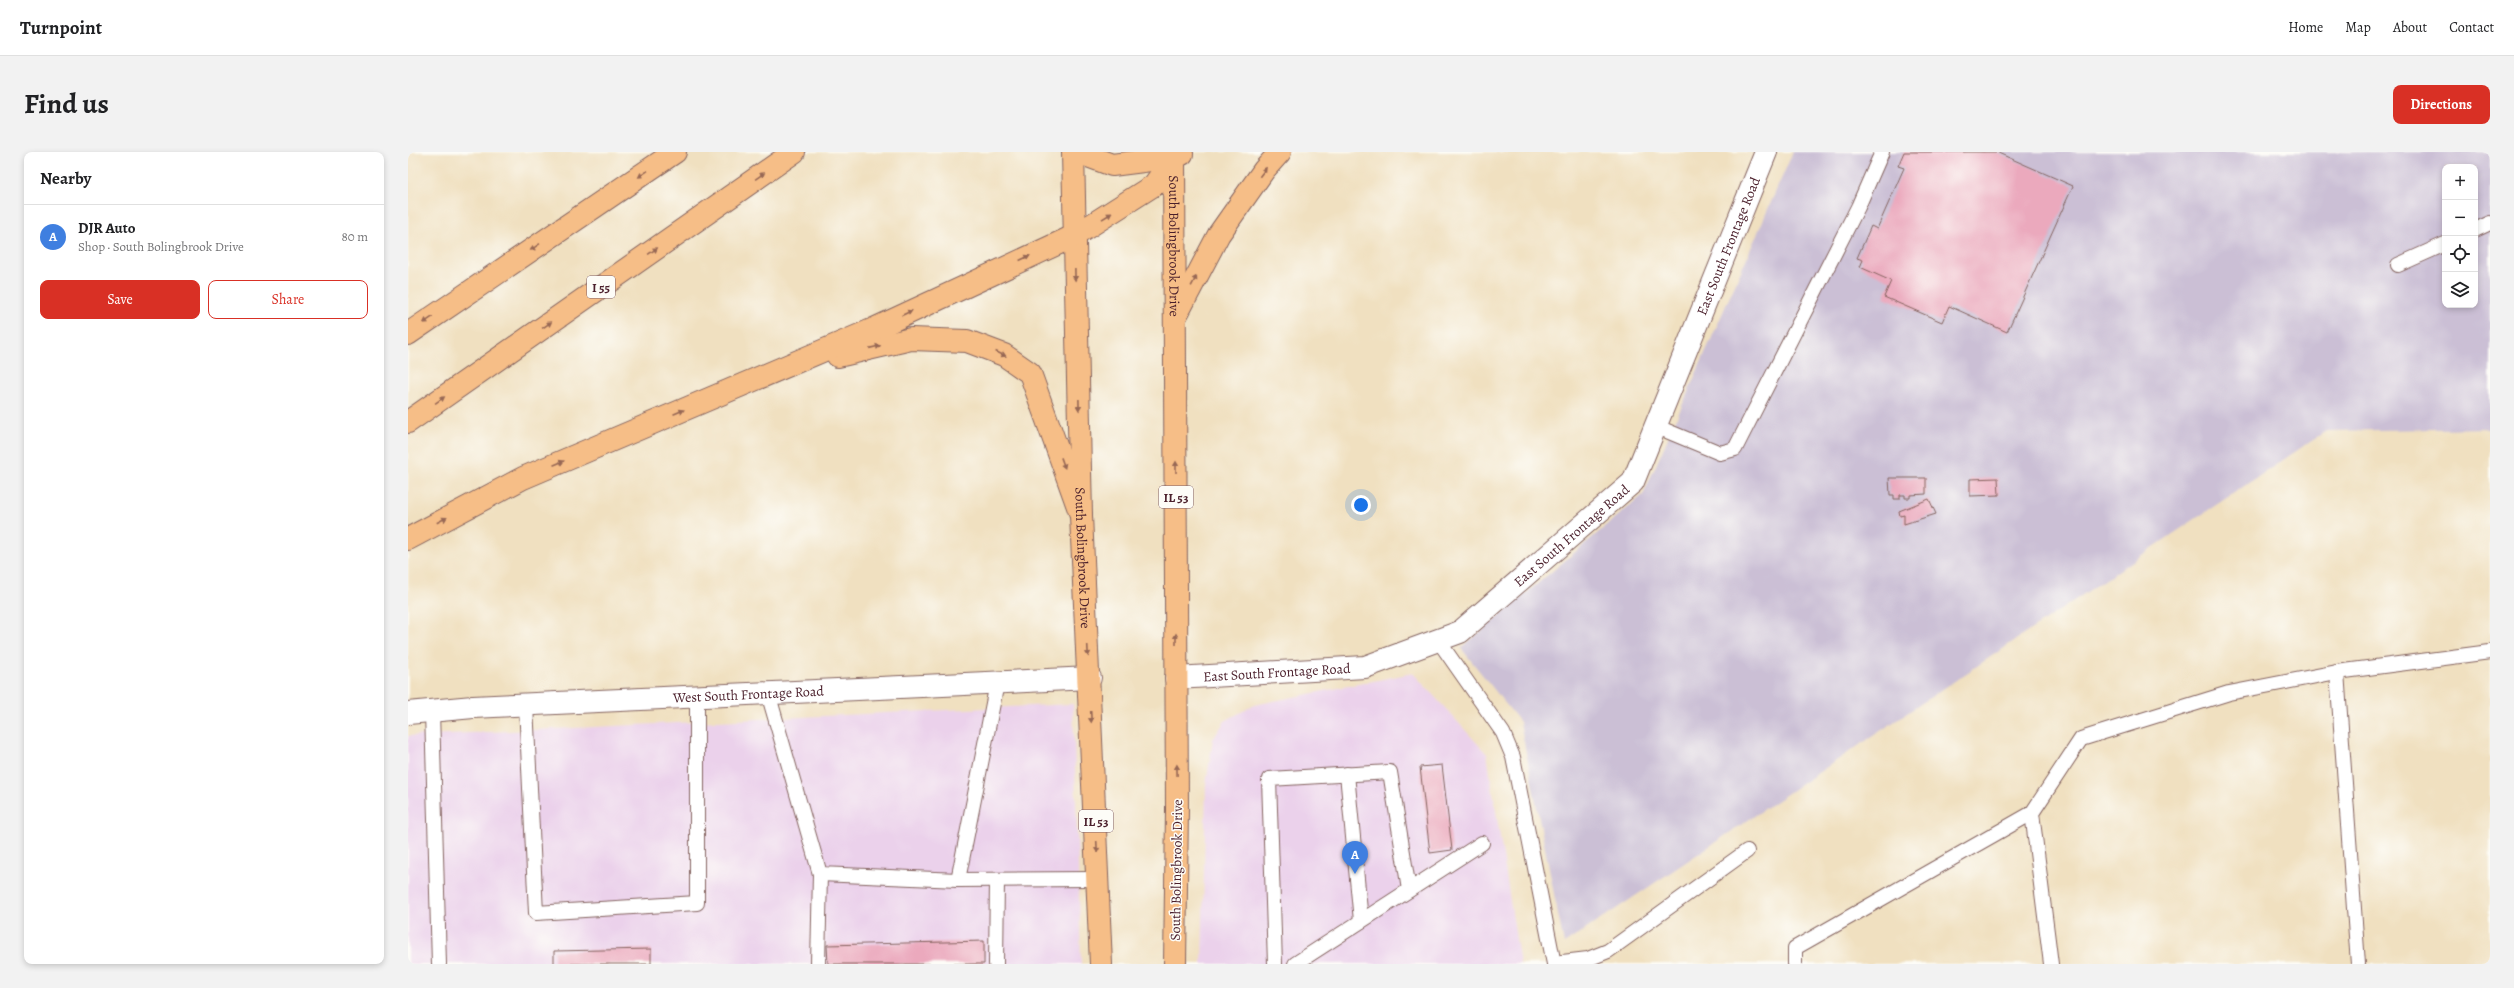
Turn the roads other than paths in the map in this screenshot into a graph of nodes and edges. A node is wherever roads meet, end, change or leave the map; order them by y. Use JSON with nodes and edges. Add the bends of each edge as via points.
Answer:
{"nodes":[{"id":1,"x":675,"y":152,"type":"edge"},
{"id":2,"x":794,"y":152,"type":"edge"},
{"id":3,"x":1073,"y":152,"type":"edge"},
{"id":4,"x":1077,"y":152,"type":"edge"},
{"id":5,"x":1280,"y":152,"type":"edge"},
{"id":6,"x":1766,"y":152,"type":"edge"},
{"id":7,"x":1882,"y":152,"type":"edge"},
{"id":8,"x":1178,"y":154,"type":"edge"},
{"id":9,"x":2490,"y":222,"type":"edge"},
{"id":10,"x":2478,"y":228,"type":"edge"},
{"id":11,"x":1074,"y":236,"type":"junction"},
{"id":12,"x":2442,"y":245,"type":"edge"},
{"id":13,"x":2398,"y":265,"type":"dead end"},
{"id":14,"x":1176,"y":316,"type":"junction"},
{"id":15,"x":408,"y":334,"type":"edge"},
{"id":16,"x":756,"y":379,"type":"junction"},
{"id":17,"x":408,"y":422,"type":"edge"},
{"id":18,"x":1656,"y":426,"type":"junction"},
{"id":19,"x":1081,"y":515,"type":"junction"},
{"id":20,"x":408,"y":539,"type":"edge"},
{"id":21,"x":1438,"y":640,"type":"junction"},
{"id":22,"x":2490,"y":652,"type":"edge"},
{"id":23,"x":2337,"y":672,"type":"junction"},
{"id":24,"x":1090,"y":678,"type":"junction"},
{"id":25,"x":1176,"y":678,"type":"junction"},
{"id":26,"x":997,"y":683,"type":"junction"},
{"id":27,"x":768,"y":693,"type":"junction"},
{"id":28,"x":697,"y":697,"type":"junction"},
{"id":29,"x":526,"y":704,"type":"junction"},
{"id":30,"x":432,"y":711,"type":"junction"},
{"id":31,"x":408,"y":713,"type":"edge"},
{"id":32,"x":1347,"y":774,"type":"junction"},
{"id":33,"x":2032,"y":813,"type":"junction"},
{"id":34,"x":1482,"y":843,"type":"dead end"},
{"id":35,"x":1747,"y":851,"type":"dead end"},
{"id":36,"x":820,"y":874,"type":"junction"},
{"id":37,"x":1099,"y":879,"type":"junction"},
{"id":38,"x":958,"y":880,"type":"junction"},
{"id":39,"x":997,"y":880,"type":"junction"},
{"id":40,"x":1409,"y":890,"type":"junction"},
{"id":41,"x":1361,"y":921,"type":"junction"},
{"id":42,"x":440,"y":964,"type":"edge"},
{"id":43,"x":818,"y":964,"type":"edge"},
{"id":44,"x":996,"y":964,"type":"edge"},
{"id":45,"x":1101,"y":964,"type":"edge"},
{"id":46,"x":1176,"y":964,"type":"edge"},
{"id":47,"x":1275,"y":964,"type":"edge"},
{"id":48,"x":1295,"y":964,"type":"edge"},
{"id":49,"x":1554,"y":964,"type":"edge"},
{"id":50,"x":1795,"y":964,"type":"edge"},
{"id":51,"x":2051,"y":964,"type":"edge"},
{"id":52,"x":2358,"y":964,"type":"edge"}],
"edges":[{"from":1,"to":15,"type":"main road","one_way":true},
{"from":17,"to":2,"type":"main road","number":"I 55","one_way":true},
{"from":3,"to":11,"type":"main road","name":"South Bolingbrook Drive","number":"IL 53"},
{"from":4,"to":8,"type":"main road","via":[[1112,165]]},
{"from":14,"to":5,"type":"main road","one_way":true,"via":[[1219,234],[1264,170]]},
{"from":6,"to":18,"type":"street","name":"East South Frontage Road"},
{"from":7,"to":18,"type":"lane","via":[[1858,207],[1735,449],[1720,453]]},
{"from":11,"to":8,"type":"main road","one_way":true,"via":[[1154,185]]},
{"from":8,"to":14,"type":"main road","name":"South Bolingbrook Drive","number":"IL 53"},
{"from":9,"to":10,"type":"lane"},
{"from":16,"to":11,"type":"main road","one_way":true,"via":[[874,329]]},
{"from":11,"to":19,"type":"main road","name":"South Bolingbrook Drive","number":"IL 53","one_way":true},
{"from":12,"to":13,"type":"lane"},
{"from":25,"to":14,"type":"main road","name":"South Bolingbrook Drive","number":"IL 53","one_way":true},
{"from":16,"to":19,"type":"main road","one_way":true,"via":[[859,350],[911,339],[967,341],[1004,354],[1030,373]]},
{"from":20,"to":16,"type":"main road","one_way":true,"via":[[523,478]]},
{"from":18,"to":21,"type":"street","name":"East South Frontage Road","via":[[1633,482],[1460,632]]},
{"from":19,"to":24,"type":"main road","name":"South Bolingbrook Drive","number":"IL 53","one_way":true},
{"from":21,"to":25,"type":"street","name":"East South Frontage Road","via":[[1365,667]]},
{"from":21,"to":49,"type":"lane","via":[[1503,733],[1513,757]]},
{"from":22,"to":23,"type":"lane"},
{"from":23,"to":33,"type":"lane","via":[[2229,693],[2081,740]]},
{"from":23,"to":52,"type":"lane"},
{"from":24,"to":26,"type":"street","name":"West South Frontage Road"},
{"from":24,"to":37,"type":"main road","name":"South Bolingbrook Drive","number":"IL 53","one_way":true},
{"from":46,"to":25,"type":"main road","name":"South Bolingbrook Drive","number":"IL 53","one_way":true},
{"from":26,"to":27,"type":"street","name":"West South Frontage Road"},
{"from":26,"to":38,"type":"lane"},
{"from":27,"to":28,"type":"street","name":"West South Frontage Road"},
{"from":27,"to":36,"type":"lane"},
{"from":28,"to":29,"type":"street","name":"West South Frontage Road"},
{"from":28,"to":29,"type":"lane","via":[[698,903],[536,913]]},
{"from":29,"to":30,"type":"street","name":"West South Frontage Road"},
{"from":30,"to":31,"type":"street","name":"West South Frontage Road"},
{"from":30,"to":42,"type":"lane"},
{"from":32,"to":40,"type":"lane","via":[[1390,772]]},
{"from":32,"to":41,"type":"lane"},
{"from":32,"to":47,"type":"lane","via":[[1269,779]]},
{"from":33,"to":50,"type":"lane","via":[[1795,948]]},
{"from":33,"to":51,"type":"lane"},
{"from":34,"to":40,"type":"lane"},
{"from":35,"to":49,"type":"lane","via":[[1608,951],[1588,959]]},
{"from":36,"to":38,"type":"lane"},
{"from":36,"to":43,"type":"lane"},
{"from":37,"to":39,"type":"lane"},
{"from":37,"to":45,"type":"main road","name":"South Bolingbrook Drive","number":"IL 53"},
{"from":38,"to":39,"type":"lane"},
{"from":39,"to":44,"type":"lane"},
{"from":40,"to":41,"type":"lane"},
{"from":41,"to":48,"type":"lane"}]}
